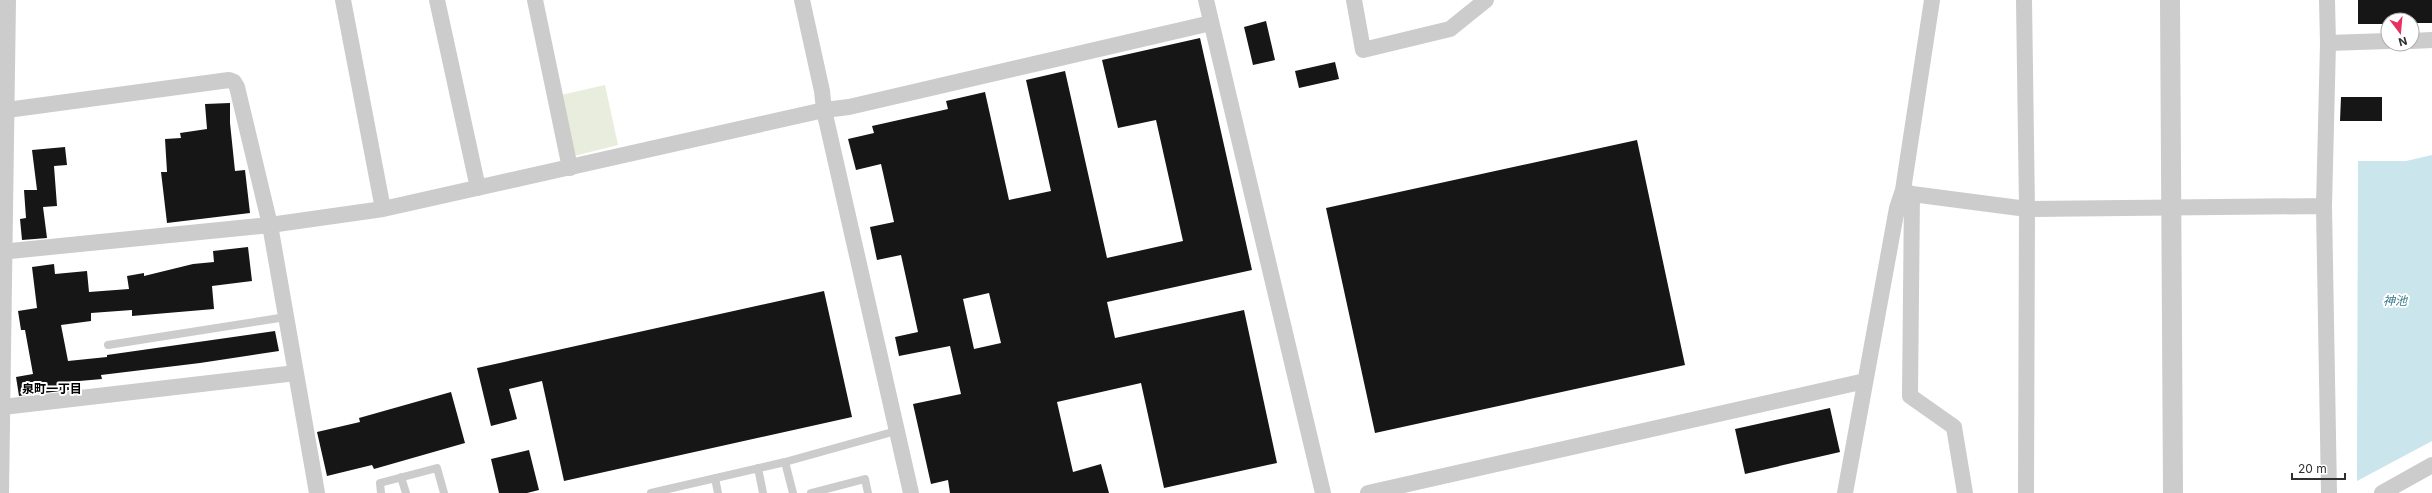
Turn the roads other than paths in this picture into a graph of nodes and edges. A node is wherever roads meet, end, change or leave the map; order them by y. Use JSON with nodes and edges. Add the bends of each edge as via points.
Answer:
{"nodes":[{"id":1,"x":8,"y":0,"type":"edge"},
{"id":2,"x":343,"y":0,"type":"edge"},
{"id":3,"x":437,"y":0,"type":"edge"},
{"id":4,"x":535,"y":0,"type":"edge"},
{"id":5,"x":802,"y":0,"type":"edge"},
{"id":6,"x":1206,"y":0,"type":"edge"},
{"id":7,"x":1354,"y":0,"type":"edge"},
{"id":8,"x":1486,"y":0,"type":"edge"},
{"id":9,"x":1932,"y":0,"type":"edge"},
{"id":10,"x":2024,"y":0,"type":"edge"},
{"id":11,"x":2170,"y":0,"type":"edge"},
{"id":12,"x":2327,"y":0,"type":"edge"},
{"id":13,"x":1211,"y":24,"type":"junction"},
{"id":14,"x":2432,"y":40,"type":"edge"},
{"id":15,"x":2380,"y":41,"type":"edge"},
{"id":16,"x":2420,"y":41,"type":"edge"},
{"id":17,"x":2328,"y":43,"type":"junction"},
{"id":18,"x":7,"y":110,"type":"junction"},
{"id":19,"x":824,"y":110,"type":"junction"},
{"id":20,"x":570,"y":168,"type":"junction"},
{"id":21,"x":478,"y":188,"type":"junction"},
{"id":22,"x":1907,"y":192,"type":"junction"},
{"id":23,"x":2324,"y":206,"type":"junction"},
{"id":24,"x":2172,"y":207,"type":"junction"},
{"id":25,"x":383,"y":209,"type":"junction"},
{"id":26,"x":2027,"y":209,"type":"junction"},
{"id":27,"x":270,"y":225,"type":"junction"},
{"id":28,"x":2,"y":252,"type":"edge"},
{"id":29,"x":286,"y":317,"type":"junction"},
{"id":30,"x":108,"y":344,"type":"dead end"},
{"id":31,"x":296,"y":373,"type":"junction"},
{"id":32,"x":1865,"y":382,"type":"junction"},
{"id":33,"x":3,"y":407,"type":"junction"},
{"id":34,"x":896,"y":431,"type":"junction"},
{"id":35,"x":785,"y":462,"type":"junction"},
{"id":36,"x":2432,"y":465,"type":"edge"},
{"id":37,"x":758,"y":468,"type":"junction"},
{"id":38,"x":401,"y":477,"type":"junction"},
{"id":39,"x":715,"y":478,"type":"junction"},
{"id":40,"x":1,"y":493,"type":"edge"},
{"id":41,"x":317,"y":493,"type":"edge"},
{"id":42,"x":381,"y":493,"type":"edge"},
{"id":43,"x":406,"y":493,"type":"edge"},
{"id":44,"x":444,"y":493,"type":"edge"},
{"id":45,"x":651,"y":493,"type":"edge"},
{"id":46,"x":718,"y":493,"type":"edge"},
{"id":47,"x":764,"y":493,"type":"edge"},
{"id":48,"x":793,"y":493,"type":"edge"},
{"id":49,"x":811,"y":493,"type":"edge"},
{"id":50,"x":868,"y":493,"type":"edge"},
{"id":51,"x":911,"y":493,"type":"edge"},
{"id":52,"x":1322,"y":493,"type":"edge"},
{"id":53,"x":1368,"y":493,"type":"edge"},
{"id":54,"x":1845,"y":493,"type":"edge"},
{"id":55,"x":1964,"y":493,"type":"edge"},
{"id":56,"x":2026,"y":493,"type":"edge"},
{"id":57,"x":2173,"y":493,"type":"edge"},
{"id":58,"x":2329,"y":493,"type":"edge"},
{"id":59,"x":2382,"y":493,"type":"edge"}],
"edges":[{"from":1,"to":18,"type":"street"},
{"from":2,"to":25,"type":"street"},
{"from":3,"to":21,"type":"street"},
{"from":4,"to":20,"type":"street"},
{"from":5,"to":19,"type":"street"},
{"from":6,"to":13,"type":"street"},
{"from":7,"to":8,"type":"street","via":[[1363,50],[1450,29]]},
{"from":9,"to":22,"type":"street"},
{"from":10,"to":26,"type":"street"},
{"from":11,"to":24,"type":"street"},
{"from":12,"to":17,"type":"street"},
{"from":13,"to":19,"type":"street","via":[[849,107]]},
{"from":13,"to":52,"type":"street"},
{"from":14,"to":16,"type":"street"},
{"from":15,"to":17,"type":"street"},
{"from":17,"to":23,"type":"street"},
{"from":18,"to":27,"type":"street","via":[[229,80],[234,82],[238,87]]},
{"from":18,"to":28,"type":"street"},
{"from":19,"to":20,"type":"street"},
{"from":19,"to":34,"type":"street"},
{"from":20,"to":21,"type":"street"},
{"from":21,"to":25,"type":"street"},
{"from":22,"to":26,"type":"street"},
{"from":22,"to":32,"type":"street","via":[[1897,208]]},
{"from":22,"to":55,"type":"street","via":[[1910,396],[1954,427]]},
{"from":23,"to":24,"type":"street"},
{"from":23,"to":58,"type":"street"},
{"from":24,"to":26,"type":"street"},
{"from":24,"to":57,"type":"street"},
{"from":25,"to":27,"type":"street"},
{"from":26,"to":56,"type":"street"},
{"from":27,"to":28,"type":"street"},
{"from":27,"to":29,"type":"street"},
{"from":28,"to":33,"type":"street"},
{"from":29,"to":30,"type":"lane"},
{"from":29,"to":31,"type":"street"},
{"from":31,"to":33,"type":"street"},
{"from":31,"to":41,"type":"street"},
{"from":32,"to":53,"type":"street"},
{"from":32,"to":54,"type":"street"},
{"from":33,"to":40,"type":"street"},
{"from":34,"to":35,"type":"lane"},
{"from":34,"to":51,"type":"street"},
{"from":35,"to":37,"type":"lane"},
{"from":35,"to":48,"type":"lane"},
{"from":36,"to":59,"type":"street"},
{"from":37,"to":39,"type":"lane"},
{"from":37,"to":47,"type":"lane"},
{"from":38,"to":42,"type":"lane","via":[[380,483]]},
{"from":38,"to":43,"type":"lane"},
{"from":38,"to":44,"type":"lane","via":[[436,468]]},
{"from":39,"to":45,"type":"lane"},
{"from":39,"to":46,"type":"lane"},
{"from":49,"to":50,"type":"lane","via":[[865,479]]}]}
